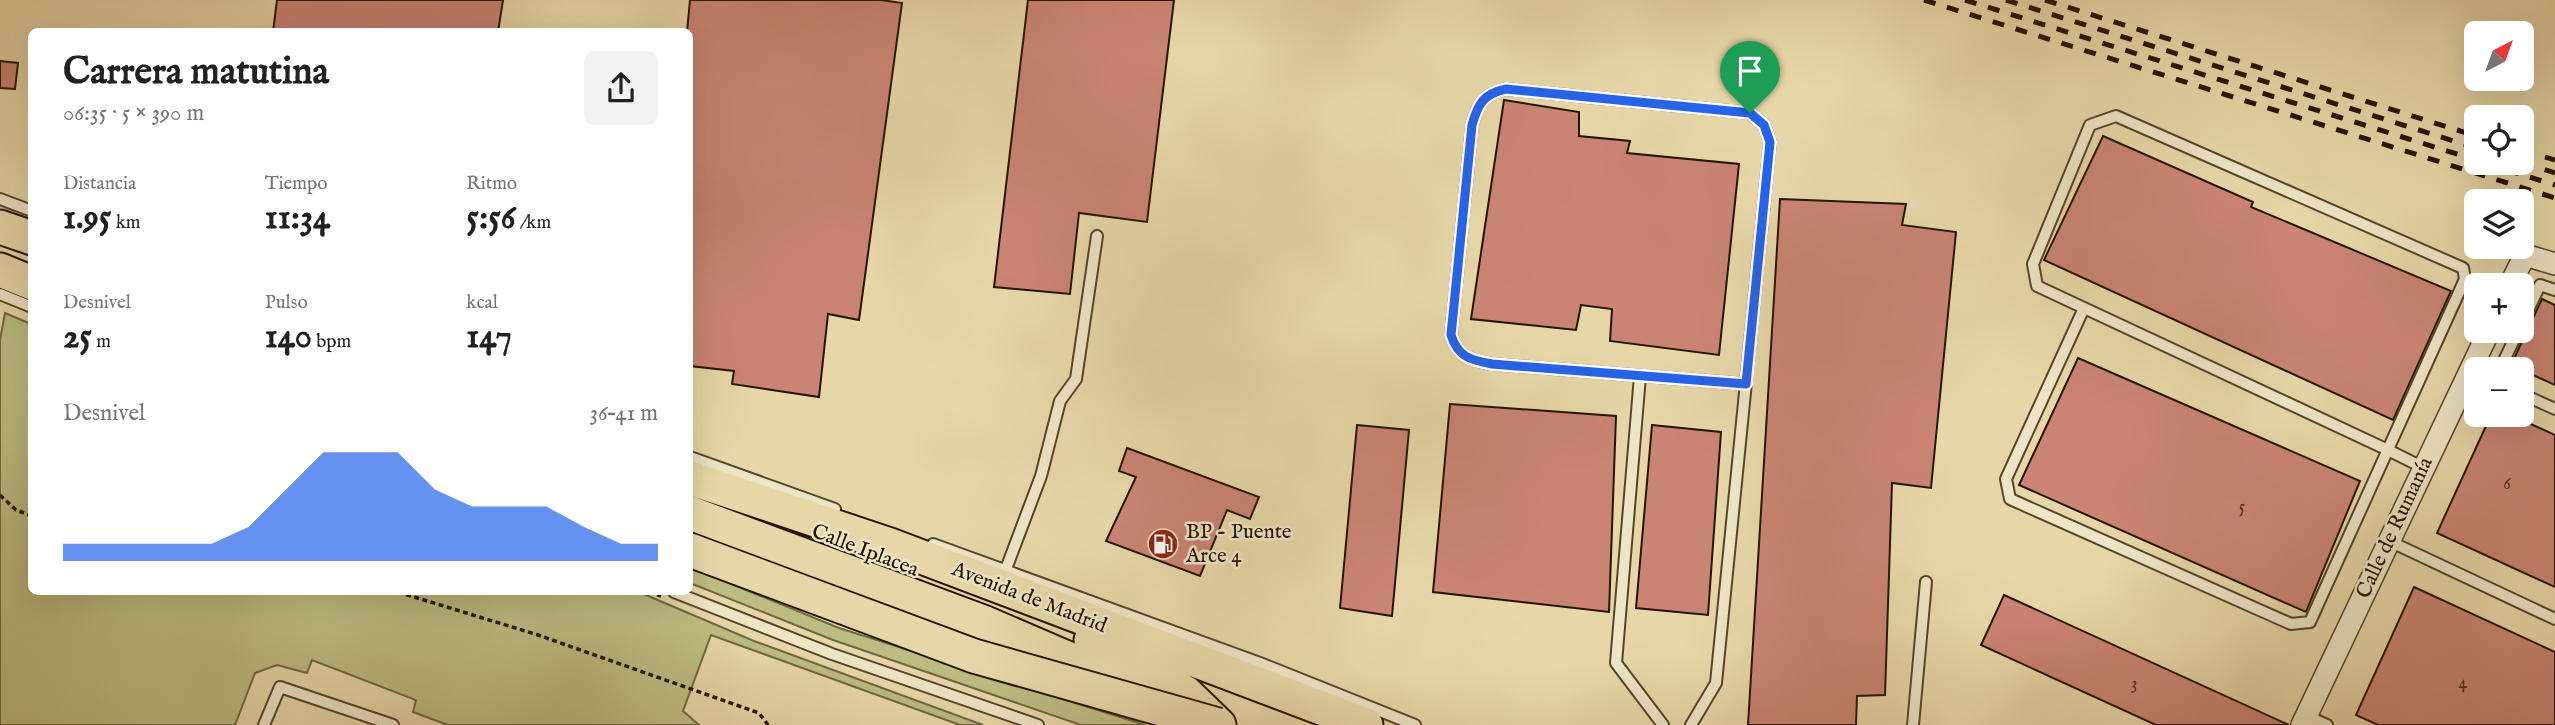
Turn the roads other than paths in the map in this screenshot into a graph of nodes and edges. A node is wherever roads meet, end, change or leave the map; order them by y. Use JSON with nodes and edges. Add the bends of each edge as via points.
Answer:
{"nodes":[{"id":1,"x":0,"y":199,"type":"edge"},
{"id":2,"x":28,"y":210,"type":"edge"},
{"id":3,"x":0,"y":227,"type":"edge"},
{"id":4,"x":1097,"y":236,"type":"dead end"},
{"id":5,"x":28,"y":237,"type":"edge"},
{"id":6,"x":0,"y":254,"type":"edge"},
{"id":7,"x":28,"y":264,"type":"edge"},
{"id":8,"x":2555,"y":264,"type":"edge"},
{"id":9,"x":0,"y":270,"type":"edge"},
{"id":10,"x":2517,"y":273,"type":"edge"},
{"id":11,"x":28,"y":281,"type":"edge"},
{"id":12,"x":2555,"y":290,"type":"edge"},
{"id":13,"x":0,"y":294,"type":"edge"},
{"id":14,"x":2534,"y":298,"type":"edge"},
{"id":15,"x":28,"y":305,"type":"edge"},
{"id":16,"x":2084,"y":308,"type":"junction"},
{"id":17,"x":1640,"y":376,"type":"junction"},
{"id":18,"x":1746,"y":384,"type":"junction"},
{"id":19,"x":2464,"y":389,"type":"edge"},
{"id":20,"x":2534,"y":399,"type":"edge"},
{"id":21,"x":2555,"y":409,"type":"edge"},
{"id":22,"x":2388,"y":450,"type":"junction"},
{"id":23,"x":693,"y":458,"type":"edge"},
{"id":24,"x":2424,"y":468,"type":"junction"},
{"id":25,"x":693,"y":481,"type":"edge"},
{"id":26,"x":693,"y":481,"type":"edge"},
{"id":27,"x":693,"y":514,"type":"edge"},
{"id":28,"x":847,"y":514,"type":"dead end"},
{"id":29,"x":923,"y":541,"type":"dead end"},
{"id":30,"x":2389,"y":541,"type":"junction"},
{"id":31,"x":693,"y":551,"type":"edge"},
{"id":32,"x":1006,"y":569,"type":"junction"},
{"id":33,"x":1926,"y":582,"type":"dead end"},
{"id":34,"x":682,"y":595,"type":"edge"},
{"id":35,"x":2555,"y":619,"type":"edge"},
{"id":36,"x":2304,"y":720,"type":"edge"},
{"id":37,"x":264,"y":725,"type":"edge"},
{"id":38,"x":393,"y":725,"type":"edge"},
{"id":39,"x":1038,"y":725,"type":"edge"},
{"id":40,"x":1176,"y":725,"type":"edge"},
{"id":41,"x":1218,"y":725,"type":"edge"},
{"id":42,"x":1366,"y":725,"type":"edge"},
{"id":43,"x":1415,"y":725,"type":"edge"},
{"id":44,"x":1663,"y":725,"type":"edge"},
{"id":45,"x":1691,"y":725,"type":"edge"},
{"id":46,"x":1913,"y":725,"type":"edge"},
{"id":47,"x":2327,"y":725,"type":"edge"}],
"edges":[{"from":1,"to":2,"type":"lane"},
{"from":3,"to":5,"type":"main road"},
{"from":4,"to":32,"type":"lane","via":[[1076,379],[1060,401],[1041,476]]},
{"from":6,"to":7,"type":"main road"},
{"from":8,"to":10,"type":"street","via":[[2525,255]]},
{"from":9,"to":11,"type":"main road"},
{"from":12,"to":14,"type":"lane","via":[[2540,285]]},
{"from":13,"to":15,"type":"lane"},
{"from":16,"to":22,"type":"lane"},
{"from":16,"to":22,"type":"lane","via":[[2006,479],[2010,499],[2291,624],[2310,622]]},
{"from":16,"to":22,"type":"lane","via":[[2037,286],[2033,264],[2090,125],[2116,116],[2463,268],[2465,279]]},
{"from":17,"to":18,"type":"lane"},
{"from":17,"to":18,"type":"lane","via":[[1492,364],[1471,360],[1456,350],[1451,335],[1472,125],[1478,105],[1489,93],[1506,89],[1750,113],[1764,125],[1770,142]]},
{"from":17,"to":44,"type":"lane","via":[[1616,663]]},
{"from":18,"to":45,"type":"lane","via":[[1716,683]]},
{"from":19,"to":24,"type":"street","name":"Calle de Rumanía"},
{"from":20,"to":21,"type":"lane"},
{"from":22,"to":24,"type":"lane"},
{"from":23,"to":28,"type":"lane"},
{"from":24,"to":30,"type":"street","name":"Calle de Rumanía"},
{"from":25,"to":41,"type":"main road","name":"Calle Iplacea","via":[[1106,646],[1186,693]]},
{"from":26,"to":42,"type":"main road","name":"Avenida de Madrid","via":[[890,545]]},
{"from":27,"to":40,"type":"main road","name":"Calle Iplacea","via":[[939,605],[1090,668]]},
{"from":29,"to":32,"type":"lane"},
{"from":30,"to":35,"type":"lane"},
{"from":30,"to":36,"type":"street","name":"Calle de Rumanía"},
{"from":31,"to":41,"type":"main road","bridge":true,"via":[[974,656]]},
{"from":32,"to":43,"type":"lane"},
{"from":33,"to":46,"type":"lane"},
{"from":34,"to":39,"type":"lane","via":[[832,654]]},
{"from":36,"to":47,"type":"lane"},
{"from":37,"to":38,"type":"lane","via":[[280,687]]}]}
